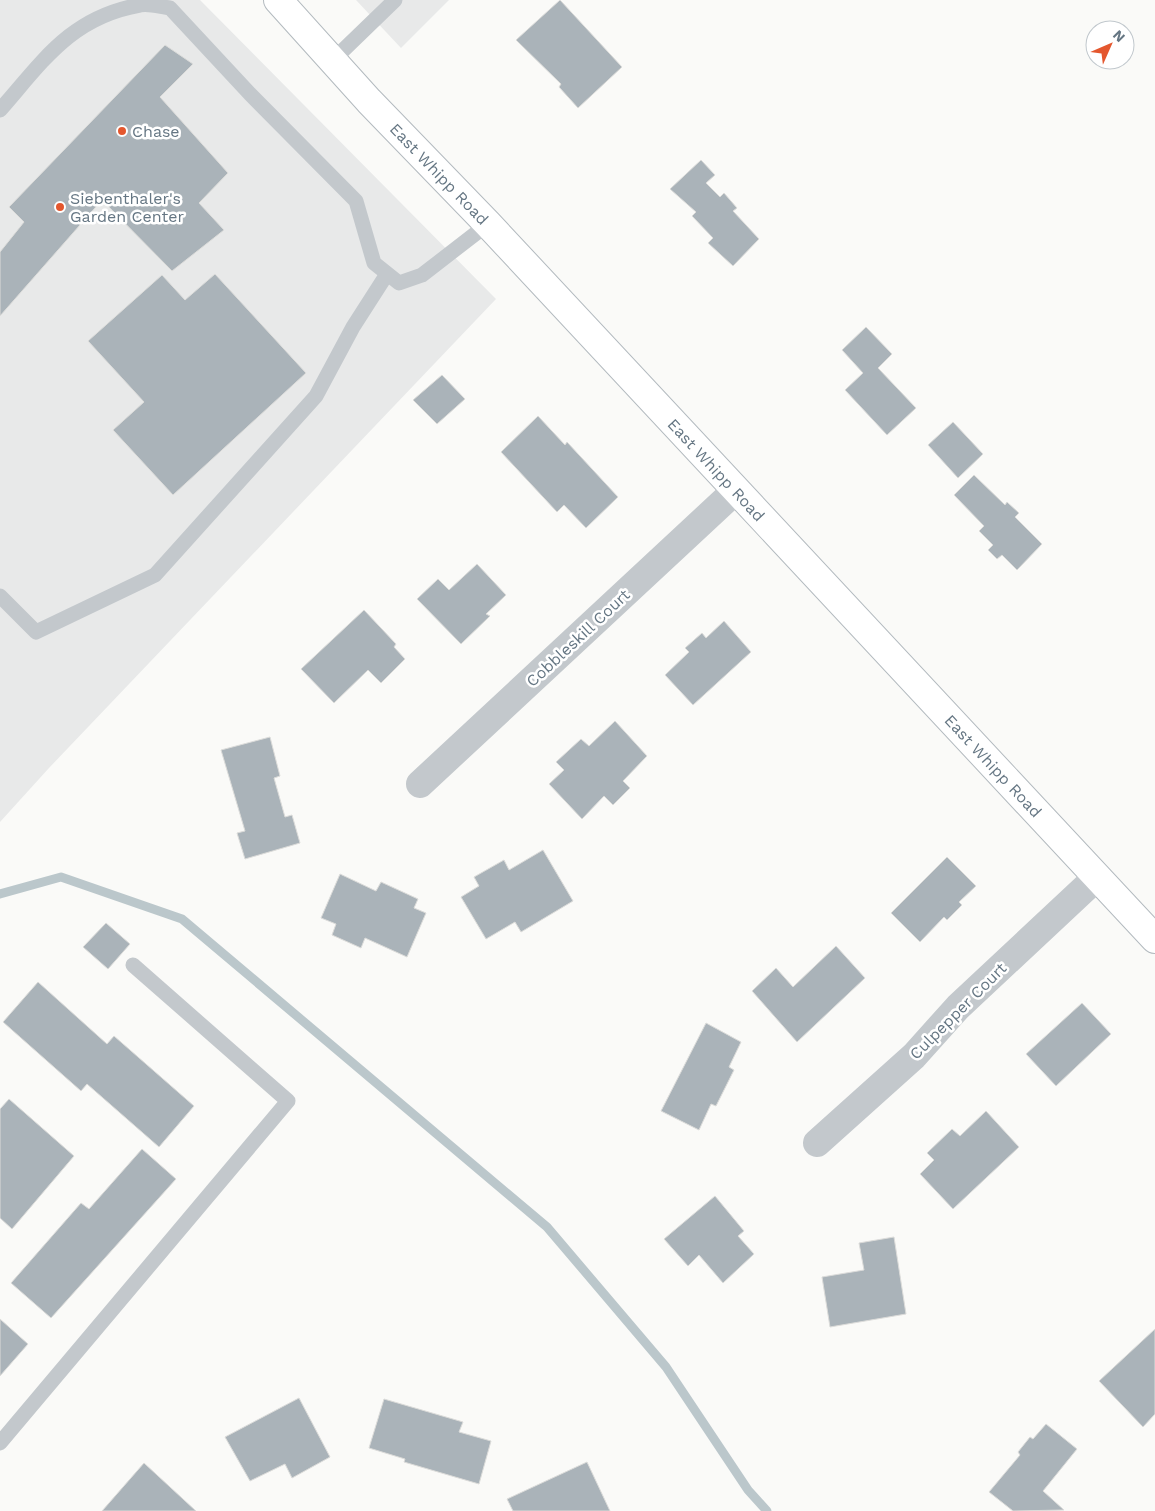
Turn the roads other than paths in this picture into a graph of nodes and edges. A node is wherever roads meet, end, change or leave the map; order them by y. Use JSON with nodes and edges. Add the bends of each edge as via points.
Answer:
{"nodes":[{"id":1,"x":278,"y":0,"type":"edge"},
{"id":2,"x":395,"y":0,"type":"edge"},
{"id":3,"x":332,"y":60,"type":"junction"},
{"id":4,"x":0,"y":110,"type":"edge"},
{"id":5,"x":488,"y":224,"type":"junction"},
{"id":6,"x":387,"y":274,"type":"junction"},
{"id":7,"x":735,"y":491,"type":"junction"},
{"id":8,"x":0,"y":596,"type":"edge"},
{"id":9,"x":420,"y":784,"type":"dead end"},
{"id":10,"x":1097,"y":877,"type":"junction"},
{"id":11,"x":1155,"y":939,"type":"edge"},
{"id":12,"x":132,"y":965,"type":"dead end"},
{"id":13,"x":817,"y":1143,"type":"dead end"},
{"id":14,"x":0,"y":1443,"type":"edge"}],
"edges":[{"from":1,"to":3,"type":"main road","name":"East Whipp Road"},
{"from":2,"to":3,"type":"lane"},
{"from":3,"to":5,"type":"main road","name":"East Whipp Road"},
{"from":4,"to":6,"type":"lane","via":[[61,40],[82,26],[141,4],[170,8],[356,202],[374,263]]},
{"from":5,"to":6,"type":"lane","via":[[422,275],[399,283]]},
{"from":5,"to":7,"type":"main road","name":"East Whipp Road"},
{"from":6,"to":8,"type":"lane","via":[[353,327],[316,396],[155,575],[36,632]]},
{"from":7,"to":9,"type":"street","name":"Cobbleskill Court"},
{"from":7,"to":10,"type":"main road","name":"East Whipp Road"},
{"from":10,"to":11,"type":"main road","name":"East Whipp Road"},
{"from":10,"to":13,"type":"street","name":"Culpepper Court","via":[[958,1007],[914,1056]]},
{"from":12,"to":14,"type":"lane","via":[[288,1101]]}]}
